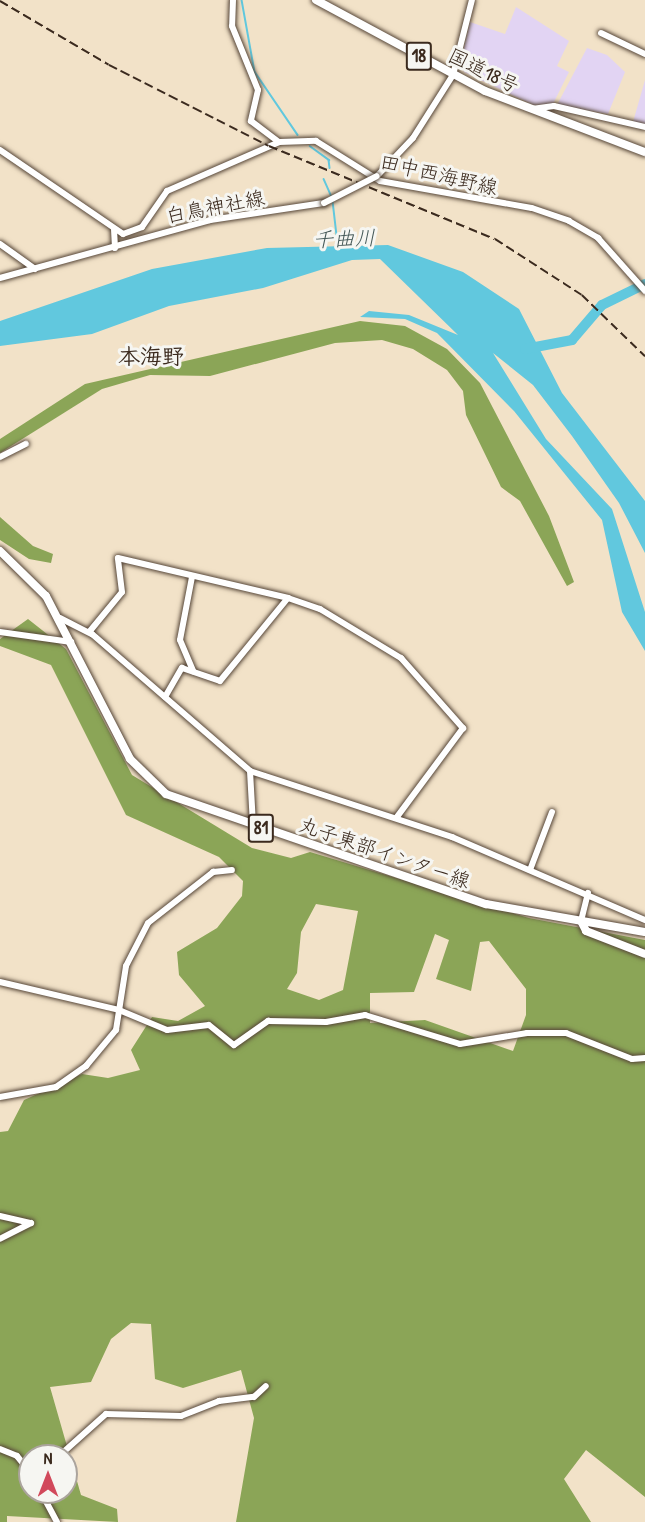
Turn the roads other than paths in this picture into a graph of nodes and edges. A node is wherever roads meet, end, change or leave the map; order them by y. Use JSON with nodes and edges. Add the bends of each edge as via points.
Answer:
{"nodes":[{"id":1,"x":233,"y":0,"type":"edge"},
{"id":2,"x":316,"y":0,"type":"edge"},
{"id":3,"x":472,"y":0,"type":"edge"},
{"id":4,"x":601,"y":33,"type":"dead end"},
{"id":5,"x":645,"y":54,"type":"edge"},
{"id":6,"x":453,"y":75,"type":"junction"},
{"id":7,"x":262,"y":76,"type":"dead end"},
{"id":8,"x":255,"y":81,"type":"junction"},
{"id":9,"x":529,"y":109,"type":"junction"},
{"id":10,"x":645,"y":128,"type":"edge"},
{"id":11,"x":279,"y":142,"type":"junction"},
{"id":12,"x":0,"y":150,"type":"edge"},
{"id":13,"x":645,"y":152,"type":"edge"},
{"id":14,"x":114,"y":229,"type":"junction"},
{"id":15,"x":0,"y":244,"type":"edge"},
{"id":16,"x":115,"y":248,"type":"junction"},
{"id":17,"x":35,"y":269,"type":"junction"},
{"id":18,"x":0,"y":278,"type":"edge"},
{"id":19,"x":645,"y":291,"type":"edge"},
{"id":20,"x":26,"y":444,"type":"dead end"},
{"id":21,"x":0,"y":457,"type":"edge"},
{"id":22,"x":0,"y":551,"type":"edge"},
{"id":23,"x":192,"y":577,"type":"junction"},
{"id":24,"x":288,"y":598,"type":"junction"},
{"id":25,"x":60,"y":618,"type":"junction"},
{"id":26,"x":90,"y":631,"type":"junction"},
{"id":27,"x":0,"y":632,"type":"edge"},
{"id":28,"x":72,"y":642,"type":"junction"},
{"id":29,"x":194,"y":671,"type":"junction"},
{"id":30,"x":165,"y":697,"type":"junction"},
{"id":31,"x":250,"y":771,"type":"junction"},
{"id":32,"x":552,"y":812,"type":"dead end"},
{"id":33,"x":397,"y":817,"type":"junction"},
{"id":34,"x":253,"y":825,"type":"junction"},
{"id":35,"x":232,"y":870,"type":"dead end"},
{"id":36,"x":530,"y":870,"type":"junction"},
{"id":37,"x":588,"y":893,"type":"junction"},
{"id":38,"x":645,"y":920,"type":"edge"},
{"id":39,"x":581,"y":921,"type":"junction"},
{"id":40,"x":645,"y":932,"type":"edge"},
{"id":41,"x":645,"y":954,"type":"edge"},
{"id":42,"x":0,"y":982,"type":"edge"},
{"id":43,"x":119,"y":1010,"type":"junction"},
{"id":44,"x":645,"y":1058,"type":"edge"},
{"id":45,"x":0,"y":1098,"type":"edge"},
{"id":46,"x":0,"y":1216,"type":"edge"},
{"id":47,"x":0,"y":1239,"type":"edge"},
{"id":48,"x":266,"y":1386,"type":"dead end"},
{"id":49,"x":72,"y":1444,"type":"edge"},
{"id":50,"x":0,"y":1449,"type":"edge"},
{"id":51,"x":18,"y":1457,"type":"edge"},
{"id":52,"x":47,"y":1504,"type":"edge"},
{"id":53,"x":57,"y":1522,"type":"edge"}],
"edges":[{"from":1,"to":8,"type":"street","via":[[232,26]]},
{"from":2,"to":6,"type":"highway","name":"国道18号","number":"18"},
{"from":3,"to":6,"type":"street"},
{"from":4,"to":5,"type":"street"},
{"from":6,"to":9,"type":"highway","name":"国道18号","number":"18"},
{"from":6,"to":16,"type":"street","name":"白鳥神社線","bridge":true,"via":[[413,138],[377,176],[324,203],[210,220]]},
{"from":7,"to":8,"type":"street"},
{"from":8,"to":11,"type":"street","via":[[258,90],[251,121]]},
{"from":9,"to":10,"type":"street","via":[[554,106]]},
{"from":9,"to":13,"type":"highway","name":"国道18号","number":"18"},
{"from":11,"to":14,"type":"street","name":"田中西海野線","via":[[167,191],[137,231]]},
{"from":11,"to":19,"type":"street","name":"田中西海野線","via":[[301,139],[326,145],[367,175],[392,185],[553,214],[598,238]]},
{"from":12,"to":14,"type":"street"},
{"from":14,"to":16,"type":"street"},
{"from":15,"to":17,"type":"street"},
{"from":16,"to":17,"type":"street","name":"白鳥神社線"},
{"from":17,"to":18,"type":"street","name":"白鳥神社線"},
{"from":20,"to":21,"type":"street"},
{"from":22,"to":25,"type":"main road","name":"丸子東部インター線","number":"81","via":[[28,573]]},
{"from":23,"to":24,"type":"street"},
{"from":23,"to":26,"type":"street","via":[[118,558],[122,592]]},
{"from":23,"to":29,"type":"street","via":[[180,640]]},
{"from":24,"to":29,"type":"street","via":[[220,681]]},
{"from":24,"to":33,"type":"street","via":[[382,642],[463,728]]},
{"from":25,"to":26,"type":"street"},
{"from":25,"to":28,"type":"main road","name":"丸子東部インター線","number":"81"},
{"from":26,"to":30,"type":"street"},
{"from":27,"to":28,"type":"street"},
{"from":28,"to":34,"type":"main road","name":"丸子東部インター線","number":"81","via":[[126,753],[146,778],[180,801]]},
{"from":29,"to":30,"type":"street","via":[[182,668]]},
{"from":30,"to":31,"type":"street"},
{"from":31,"to":33,"type":"street"},
{"from":31,"to":34,"type":"street"},
{"from":32,"to":36,"type":"street"},
{"from":33,"to":36,"type":"street"},
{"from":34,"to":39,"type":"main road","name":"丸子東部インター線","number":"81","via":[[469,898]]},
{"from":35,"to":43,"type":"street","via":[[213,872],[148,923],[126,966]]},
{"from":36,"to":37,"type":"street"},
{"from":37,"to":38,"type":"street"},
{"from":37,"to":39,"type":"street"},
{"from":39,"to":40,"type":"main road","name":"丸子東部インター線","number":"81"},
{"from":39,"to":41,"type":"main road","via":[[589,933]]},
{"from":42,"to":43,"type":"street"},
{"from":43,"to":44,"type":"street","via":[[167,1030],[209,1025],[234,1045],[268,1021],[326,1022],[365,1015],[460,1044],[527,1033],[566,1033],[632,1059]]},
{"from":43,"to":45,"type":"street","via":[[116,1030],[86,1066],[56,1087]]},
{"from":46,"to":47,"type":"street","via":[[32,1223]]},
{"from":48,"to":49,"type":"street","via":[[254,1397],[219,1401],[181,1416],[106,1414]]},
{"from":50,"to":51,"type":"street"},
{"from":52,"to":53,"type":"street"}]}
